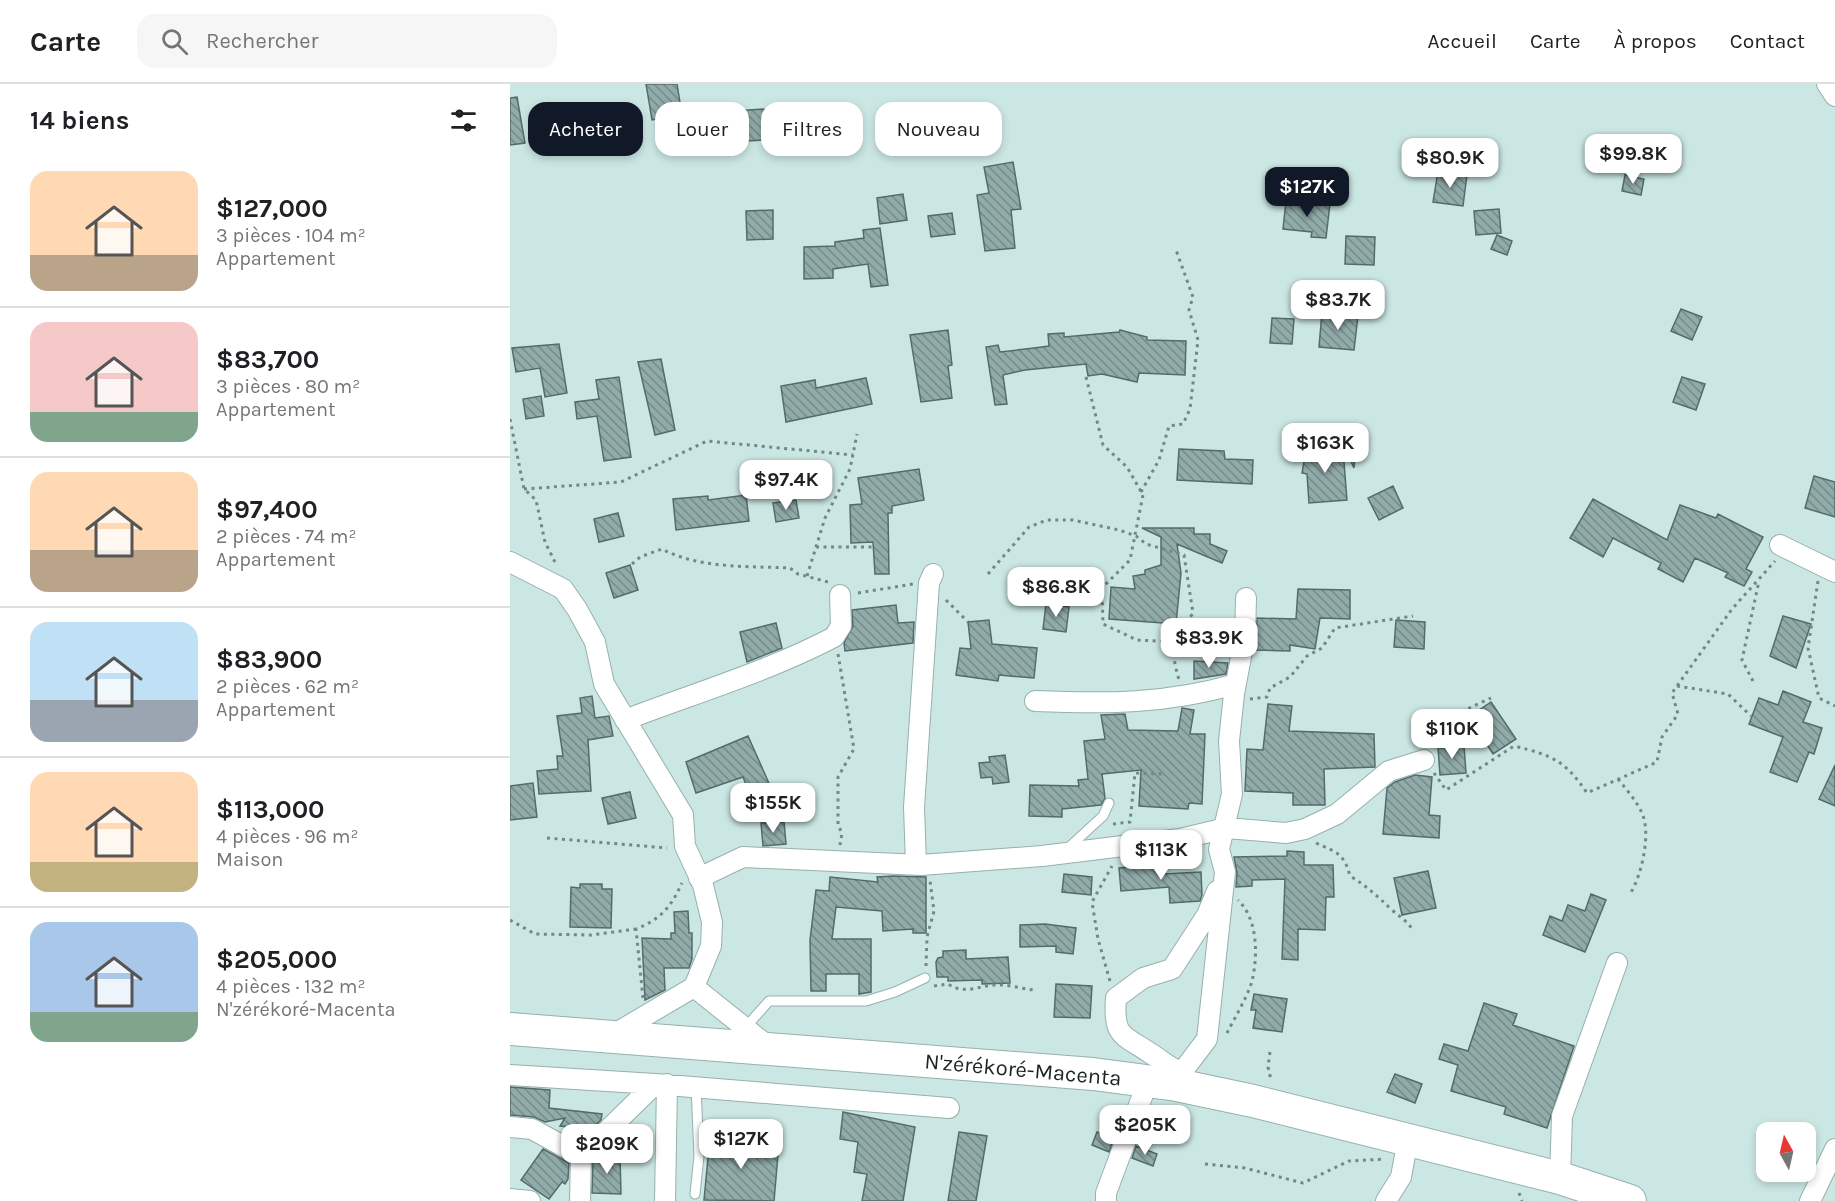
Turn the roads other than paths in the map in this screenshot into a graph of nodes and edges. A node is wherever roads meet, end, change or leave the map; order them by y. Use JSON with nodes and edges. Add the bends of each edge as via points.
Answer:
{"nodes":[{"id":1,"x":1827,"y":84,"type":"edge"},
{"id":2,"x":1835,"y":96,"type":"edge"},
{"id":3,"x":1783,"y":546,"type":"road end"},
{"id":4,"x":510,"y":562,"type":"edge"},
{"id":5,"x":1828,"y":568,"type":"edge"},
{"id":6,"x":931,"y":579,"type":"road end"},
{"id":7,"x":840,"y":595,"type":"road end"},
{"id":8,"x":1246,"y":598,"type":"dead end"},
{"id":9,"x":1234,"y":692,"type":"junction"},
{"id":10,"x":1035,"y":701,"type":"dead end"},
{"id":11,"x":625,"y":720,"type":"junction"},
{"id":12,"x":1423,"y":760,"type":"road end"},
{"id":13,"x":1109,"y":802,"type":"dead end"},
{"id":14,"x":1226,"y":828,"type":"junction"},
{"id":15,"x":1063,"y":853,"type":"junction"},
{"id":16,"x":693,"y":863,"type":"junction"},
{"id":17,"x":916,"y":864,"type":"junction"},
{"id":18,"x":1225,"y":873,"type":"junction"},
{"id":19,"x":1617,"y":963,"type":"dead end"},
{"id":20,"x":925,"y":978,"type":"road end"},
{"id":21,"x":694,"y":987,"type":"junction"},
{"id":22,"x":745,"y":1028,"type":"junction"},
{"id":23,"x":510,"y":1029,"type":"edge"},
{"id":24,"x":610,"y":1036,"type":"junction"},
{"id":25,"x":771,"y":1049,"type":"junction"},
{"id":26,"x":510,"y":1075,"type":"edge"},
{"id":27,"x":1169,"y":1080,"type":"junction"},
{"id":28,"x":661,"y":1084,"type":"junction"},
{"id":29,"x":696,"y":1087,"type":"junction"},
{"id":30,"x":949,"y":1108,"type":"dead end"},
{"id":31,"x":510,"y":1127,"type":"edge"},
{"id":32,"x":1406,"y":1149,"type":"junction"},
{"id":33,"x":1835,"y":1149,"type":"edge"},
{"id":34,"x":580,"y":1156,"type":"junction"},
{"id":35,"x":1560,"y":1178,"type":"junction"},
{"id":36,"x":695,"y":1194,"type":"dead end"},
{"id":37,"x":510,"y":1199,"type":"edge"},
{"id":38,"x":530,"y":1201,"type":"edge"},
{"id":39,"x":580,"y":1201,"type":"edge"},
{"id":40,"x":665,"y":1201,"type":"edge"},
{"id":41,"x":1106,"y":1201,"type":"edge"},
{"id":42,"x":1386,"y":1201,"type":"edge"},
{"id":43,"x":1630,"y":1201,"type":"edge"},
{"id":44,"x":1810,"y":1201,"type":"edge"}],
"edges":[{"from":1,"to":2,"type":"street"},
{"from":3,"to":5,"type":"street"},
{"from":4,"to":11,"type":"street","via":[[563,590],[595,642],[604,684]]},
{"from":6,"to":17,"type":"street","via":[[914,807]]},
{"from":7,"to":11,"type":"street","via":[[841,626],[834,637],[751,676]]},
{"from":8,"to":9,"type":"street","via":[[1245,636]]},
{"from":9,"to":10,"type":"street","via":[[1216,690],[1113,705]]},
{"from":9,"to":14,"type":"street","via":[[1229,741],[1232,794]]},
{"from":11,"to":16,"type":"street","via":[[683,815]]},
{"from":12,"to":14,"type":"street","via":[[1389,771],[1337,814],[1305,829],[1286,833]]},
{"from":13,"to":15,"type":"lane","via":[[1102,816]]},
{"from":14,"to":15,"type":"street","via":[[1180,839]]},
{"from":14,"to":18,"type":"street","via":[[1219,849]]},
{"from":15,"to":17,"type":"street"},
{"from":16,"to":17,"type":"street","via":[[743,857]]},
{"from":16,"to":21,"type":"street","via":[[712,921],[711,946]]},
{"from":18,"to":27,"type":"street","via":[[1207,1039]]},
{"from":18,"to":27,"type":"street","via":[[1207,915],[1172,969],[1143,978],[1116,998],[1115,1021],[1125,1039],[1152,1053],[1167,1067]]},
{"from":19,"to":35,"type":"street","via":[[1562,1116]]},
{"from":20,"to":22,"type":"lane","via":[[866,1001],[769,1001]]},
{"from":21,"to":22,"type":"street"},
{"from":21,"to":24,"type":"street"},
{"from":22,"to":25,"type":"street"},
{"from":23,"to":24,"type":"highway","name":"N'zérékoré-Macenta"},
{"from":24,"to":25,"type":"highway","name":"N'zérékoré-Macenta"},
{"from":25,"to":27,"type":"highway","name":"N'zérékoré-Macenta"},
{"from":26,"to":28,"type":"street"},
{"from":27,"to":32,"type":"highway","name":"N'zérékoré-Macenta"},
{"from":27,"to":41,"type":"street","via":[[1106,1193]]},
{"from":28,"to":29,"type":"street"},
{"from":28,"to":34,"type":"street"},
{"from":28,"to":40,"type":"street"},
{"from":29,"to":30,"type":"street"},
{"from":29,"to":36,"type":"lane","via":[[699,1156]]},
{"from":31,"to":34,"type":"street","via":[[532,1129]]},
{"from":32,"to":35,"type":"highway","name":"N'zérékoré-Macenta"},
{"from":32,"to":42,"type":"street","via":[[1401,1177]]},
{"from":33,"to":44,"type":"street"},
{"from":34,"to":39,"type":"street"},
{"from":35,"to":43,"type":"highway","name":"N'zérékoré-Macenta"},
{"from":37,"to":38,"type":"street"}]}
